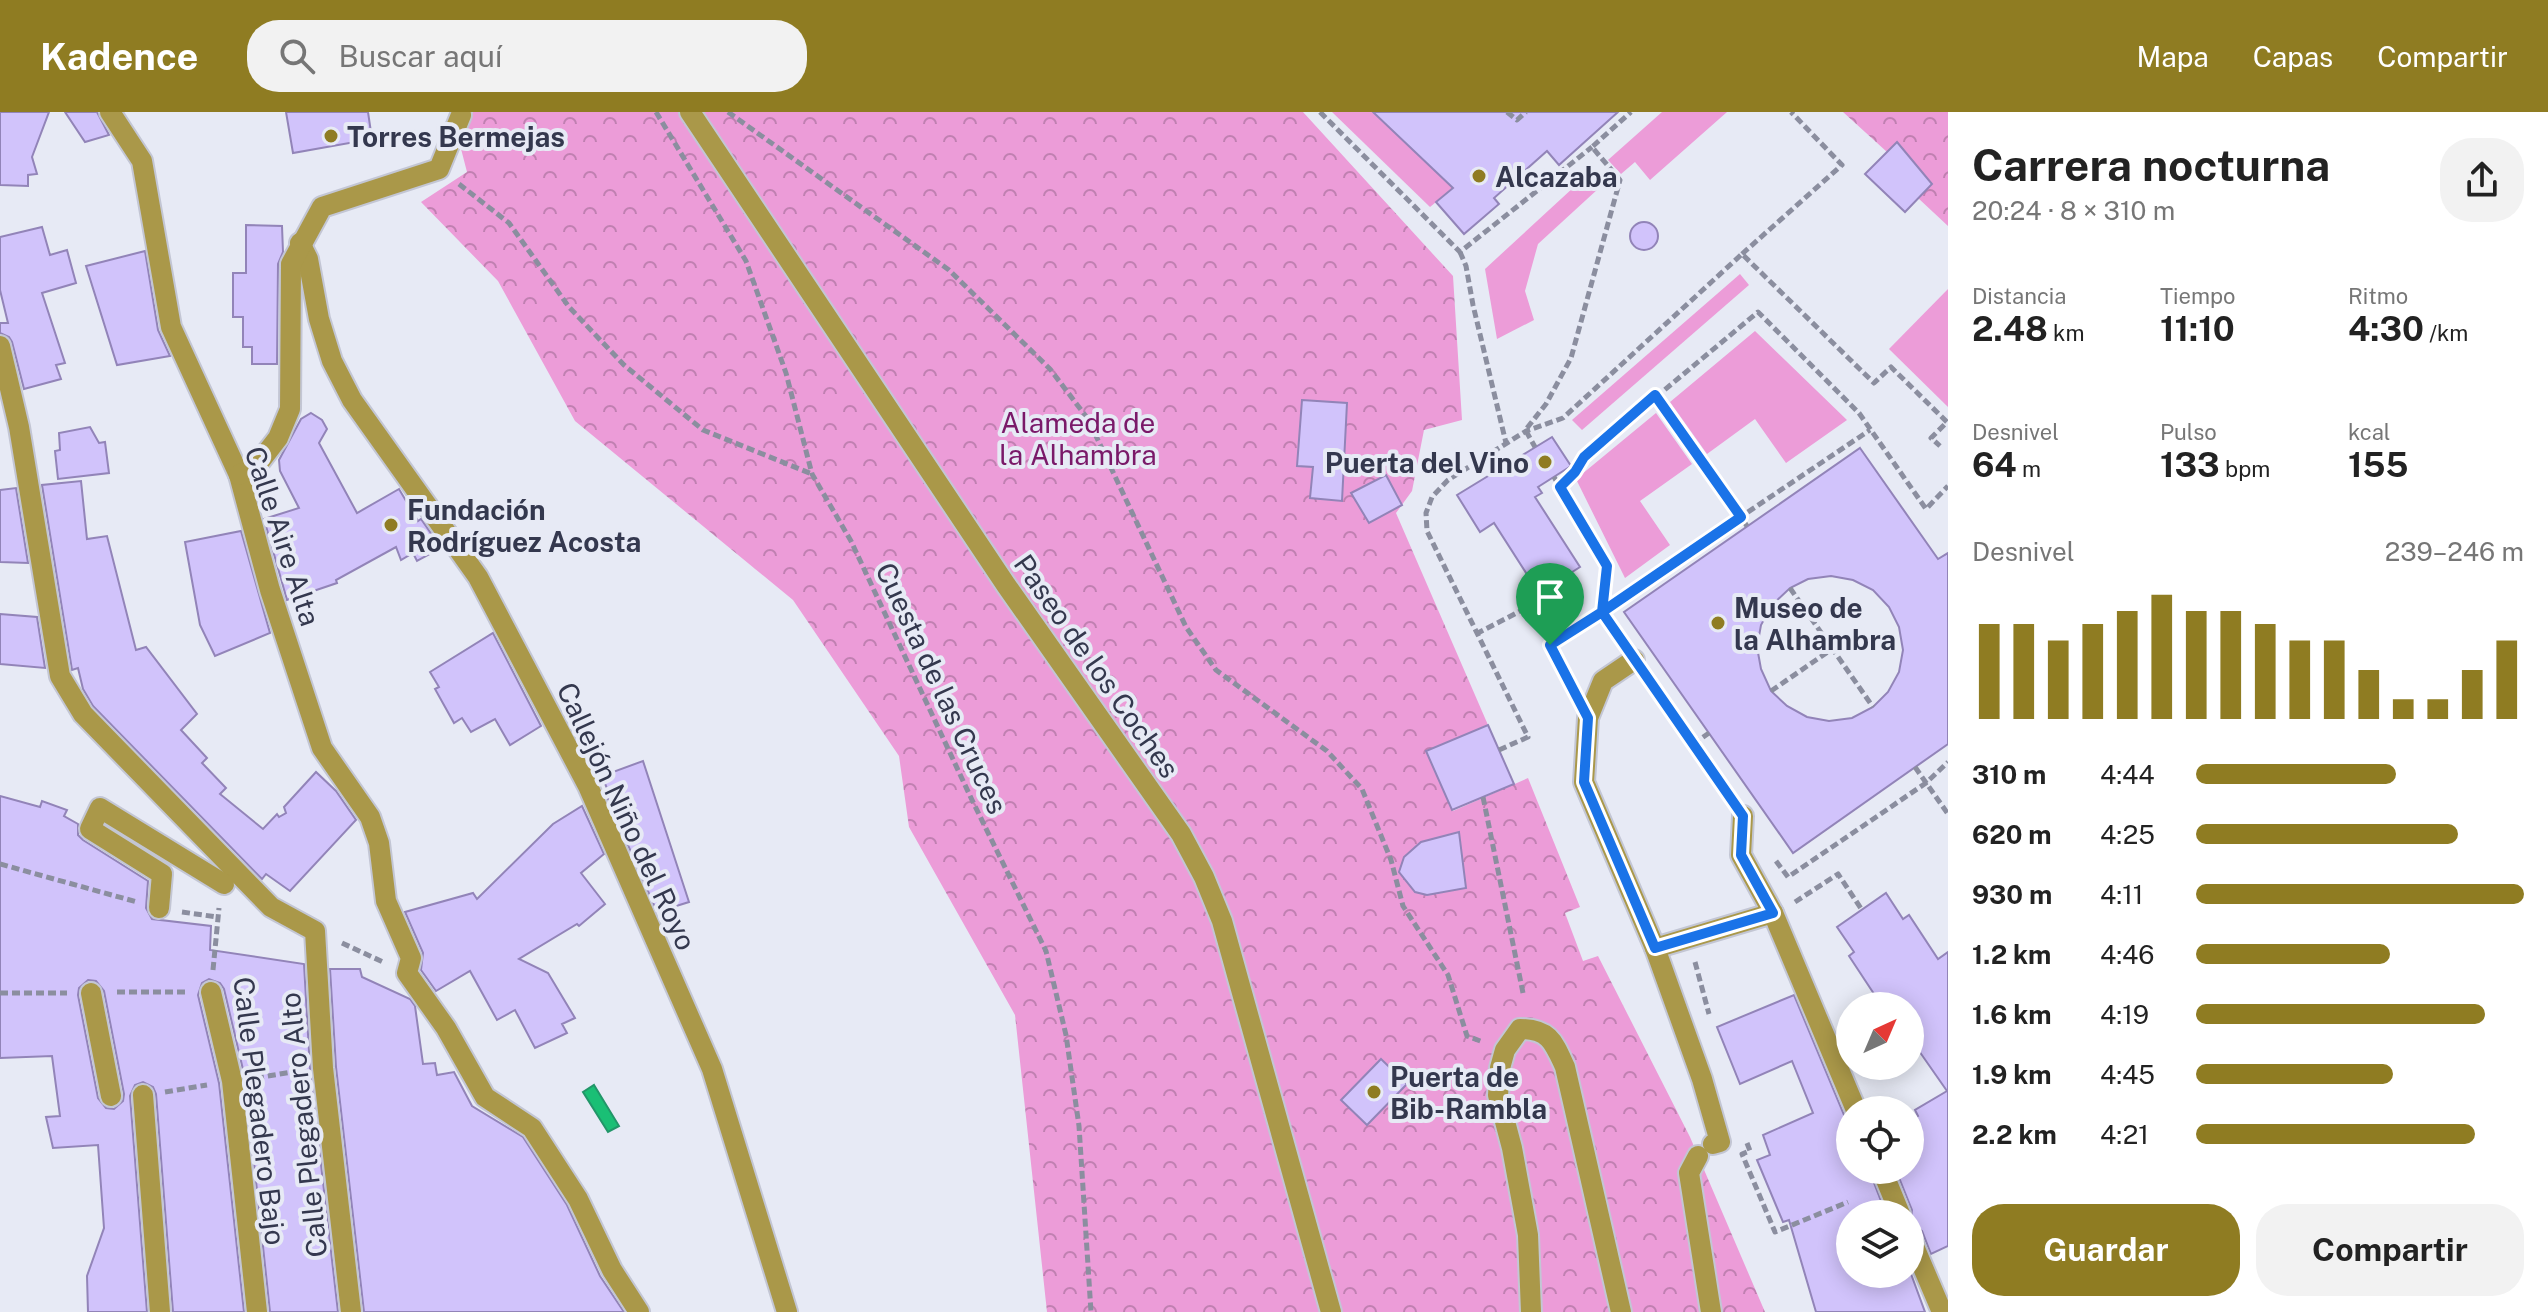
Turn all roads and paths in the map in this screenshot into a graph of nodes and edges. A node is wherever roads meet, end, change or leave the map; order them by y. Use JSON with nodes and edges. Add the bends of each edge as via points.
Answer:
{"nodes":[{"id":1,"x":110,"y":112,"type":"edge"},
{"id":2,"x":656,"y":112,"type":"edge"},
{"id":3,"x":690,"y":112,"type":"edge"},
{"id":4,"x":728,"y":112,"type":"edge"},
{"id":5,"x":1320,"y":112,"type":"edge"},
{"id":6,"x":1507,"y":112,"type":"edge"},
{"id":7,"x":1526,"y":112,"type":"edge"},
{"id":8,"x":1631,"y":112,"type":"edge"},
{"id":9,"x":1791,"y":112,"type":"edge"},
{"id":10,"x":461,"y":115,"type":"dead end"},
{"id":11,"x":1592,"y":147,"type":"junction"},
{"id":12,"x":439,"y":169,"type":"junction"},
{"id":13,"x":300,"y":243,"type":"junction"},
{"id":14,"x":1460,"y":252,"type":"junction"},
{"id":15,"x":1742,"y":254,"type":"junction"},
{"id":16,"x":0,"y":346,"type":"edge"},
{"id":17,"x":1655,"y":395,"type":"junction"},
{"id":18,"x":1870,"y":430,"type":"junction"},
{"id":19,"x":1526,"y":431,"type":"junction"},
{"id":20,"x":1876,"y":438,"type":"junction"},
{"id":21,"x":1506,"y":443,"type":"junction"},
{"id":22,"x":1877,"y":446,"type":"dead end"},
{"id":23,"x":1940,"y":446,"type":"dead end"},
{"id":24,"x":1535,"y":447,"type":"dead end"},
{"id":25,"x":812,"y":474,"type":"junction"},
{"id":26,"x":239,"y":475,"type":"junction"},
{"id":27,"x":1554,"y":477,"type":"dead end"},
{"id":28,"x":1948,"y":486,"type":"edge"},
{"id":29,"x":1560,"y":487,"type":"junction"},
{"id":30,"x":1741,"y":517,"type":"junction"},
{"id":31,"x":1747,"y":526,"type":"dead end"},
{"id":32,"x":1790,"y":588,"type":"dead end"},
{"id":33,"x":1602,"y":612,"type":"junction"},
{"id":34,"x":1476,"y":634,"type":"junction"},
{"id":35,"x":1550,"y":645,"type":"junction"},
{"id":36,"x":1832,"y":649,"type":"junction"},
{"id":37,"x":1634,"y":660,"type":"junction"},
{"id":38,"x":1771,"y":691,"type":"dead end"},
{"id":39,"x":1873,"y":707,"type":"dead end"},
{"id":40,"x":1588,"y":718,"type":"junction"},
{"id":41,"x":1709,"y":733,"type":"dead end"},
{"id":42,"x":1693,"y":744,"type":"junction"},
{"id":43,"x":1499,"y":750,"type":"dead end"},
{"id":44,"x":1948,"y":762,"type":"edge"},
{"id":45,"x":1915,"y":767,"type":"dead end"},
{"id":46,"x":1926,"y":783,"type":"junction"},
{"id":47,"x":1483,"y":797,"type":"dead end"},
{"id":48,"x":1948,"y":814,"type":"edge"},
{"id":49,"x":1743,"y":816,"type":"joint"},
{"id":50,"x":0,"y":864,"type":"edge"},
{"id":51,"x":1788,"y":877,"type":"dead end"},
{"id":52,"x":230,"y":878,"type":"junction"},
{"id":53,"x":1809,"y":894,"type":"dead end"},
{"id":54,"x":159,"y":908,"type":"junction"},
{"id":55,"x":1862,"y":910,"type":"dead end"},
{"id":56,"x":1773,"y":913,"type":"junction"},
{"id":57,"x":315,"y":931,"type":"junction"},
{"id":58,"x":1689,"y":938,"type":"junction"},
{"id":59,"x":1655,"y":948,"type":"junction"},
{"id":60,"x":407,"y":973,"type":"junction"},
{"id":61,"x":211,"y":992,"type":"joint"},
{"id":62,"x":91,"y":993,"type":"dead end"},
{"id":63,"x":1523,"y":993,"type":"dead end"},
{"id":64,"x":1712,"y":1029,"type":"dead end"},
{"id":65,"x":1486,"y":1043,"type":"dead end"},
{"id":66,"x":143,"y":1095,"type":"dead end"},
{"id":67,"x":111,"y":1096,"type":"dead end"},
{"id":68,"x":1850,"y":1096,"type":"edge"},
{"id":69,"x":1745,"y":1139,"type":"dead end"},
{"id":70,"x":1836,"y":1207,"type":"edge"},
{"id":71,"x":1924,"y":1264,"type":"edge"},
{"id":72,"x":1942,"y":1299,"type":"edge"},
{"id":73,"x":160,"y":1312,"type":"edge"},
{"id":74,"x":257,"y":1312,"type":"edge"},
{"id":75,"x":351,"y":1312,"type":"edge"},
{"id":76,"x":639,"y":1312,"type":"edge"},
{"id":77,"x":787,"y":1312,"type":"edge"},
{"id":78,"x":1091,"y":1312,"type":"edge"},
{"id":79,"x":1331,"y":1312,"type":"edge"},
{"id":80,"x":1531,"y":1312,"type":"edge"},
{"id":81,"x":1621,"y":1312,"type":"edge"},
{"id":82,"x":1711,"y":1312,"type":"edge"}],
"edges":[{"from":1,"to":26,"type":"street","name":"Calle Aire Alta","via":[[142,161],[171,327]]},
{"from":2,"to":25,"type":"path","name":"Cuesta de las Cruces","via":[[746,261],[786,373]]},
{"from":3,"to":79,"type":"street","name":"Paseo de los Coches","via":[[1006,585],[1181,834],[1222,921]]},
{"from":4,"to":65,"type":"path","via":[[949,270],[1050,369],[1088,419],[1186,627],[1216,670],[1327,751],[1362,789],[1403,906],[1448,975],[1467,1036]]},
{"from":5,"to":14,"type":"path"},
{"from":6,"to":7,"type":"path","via":[[1517,120]]},
{"from":8,"to":11,"type":"path"},
{"from":9,"to":15,"type":"path","via":[[1842,165]]},
{"from":10,"to":12,"type":"street"},
{"from":11,"to":14,"type":"path"},
{"from":11,"to":19,"type":"path","via":[[1620,180],[1571,358]]},
{"from":12,"to":13,"type":"street","via":[[322,207]]},
{"from":12,"to":25,"type":"path","via":[[509,223],[569,307],[624,365],[703,430]]},
{"from":13,"to":26,"type":"street","via":[[291,264],[290,409],[278,438],[258,464]]},
{"from":13,"to":77,"type":"street","name":"Callejón Niño del Royo","via":[[332,361],[352,400],[478,577],[588,786],[712,1069]]},
{"from":14,"to":21,"type":"path"},
{"from":15,"to":19,"type":"path","via":[[1563,418]]},
{"from":15,"to":23,"type":"path","via":[[1874,383],[1891,367],[1947,422],[1931,438]]},
{"from":16,"to":52,"type":"street","via":[[19,427],[60,676],[83,714]]},
{"from":17,"to":18,"type":"path","via":[[1758,312]]},
{"from":17,"to":29,"type":"path","via":[[1584,457]]},
{"from":17,"to":30,"type":"path"},
{"from":18,"to":20,"type":"path"},
{"from":18,"to":30,"type":"path"},
{"from":19,"to":21,"type":"path"},
{"from":19,"to":24,"type":"path"},
{"from":20,"to":22,"type":"path"},
{"from":20,"to":28,"type":"path","via":[[1926,509]]},
{"from":21,"to":34,"type":"path","via":[[1448,480],[1426,513],[1427,531]]},
{"from":25,"to":78,"type":"path","name":"Cuesta de las Cruces","via":[[851,541],[1046,951],[1066,1035],[1079,1126]]},
{"from":26,"to":60,"type":"street","name":"Calle Aire Alta","via":[[322,748],[370,817],[379,843],[386,901],[411,958]]},
{"from":27,"to":29,"type":"path"},
{"from":29,"to":33,"type":"path","via":[[1607,566]]},
{"from":30,"to":31,"type":"path"},
{"from":30,"to":33,"type":"path"},
{"from":32,"to":36,"type":"path"},
{"from":33,"to":35,"type":"path"},
{"from":33,"to":37,"type":"path"},
{"from":34,"to":35,"type":"path","via":[[1530,606]]},
{"from":34,"to":43,"type":"path","via":[[1528,737]]},
{"from":35,"to":40,"type":"path"},
{"from":36,"to":38,"type":"path"},
{"from":36,"to":39,"type":"path"},
{"from":37,"to":40,"type":"street","via":[[1603,681]]},
{"from":37,"to":42,"type":"path"},
{"from":40,"to":59,"type":"street","via":[[1584,782]]},
{"from":41,"to":42,"type":"path"},
{"from":42,"to":49,"type":"path"},
{"from":44,"to":46,"type":"path"},
{"from":45,"to":46,"type":"path"},
{"from":46,"to":48,"type":"path"},
{"from":46,"to":51,"type":"path"},
{"from":47,"to":63,"type":"path"},
{"from":49,"to":56,"type":"street","via":[[1741,855]]},
{"from":50,"to":54,"type":"path"},
{"from":52,"to":54,"type":"street","via":[[100,808],[90,829],[162,874]]},
{"from":52,"to":57,"type":"street"},
{"from":53,"to":55,"type":"path","via":[[1838,874]]},
{"from":54,"to":61,"type":"path","name":"Calle Plegadero Bajo","via":[[217,917]]},
{"from":56,"to":58,"type":"street"},
{"from":56,"to":68,"type":"street"},
{"from":57,"to":60,"type":"path"},
{"from":57,"to":75,"type":"street","name":"Calle Plegadero Alto","via":[[323,1068]]},
{"from":58,"to":59,"type":"street"},
{"from":58,"to":64,"type":"path"},
{"from":59,"to":82,"type":"street","via":[[1720,1142],[1706,1150],[1689,1173]]},
{"from":60,"to":76,"type":"street","via":[[485,1097],[532,1128],[578,1199]]},
{"from":61,"to":74,"type":"street","name":"Calle Plegadero Bajo","via":[[232,1081]]},
{"from":62,"to":67,"type":"street"},
{"from":66,"to":73,"type":"street"},
{"from":69,"to":70,"type":"path","via":[[1750,1151],[1742,1154],[1775,1232]]},
{"from":71,"to":72,"type":"street"},
{"from":80,"to":81,"type":"street","via":[[1528,1235],[1498,1095],[1505,1050],[1520,1029],[1535,1029],[1553,1040],[1565,1067]]}]}
